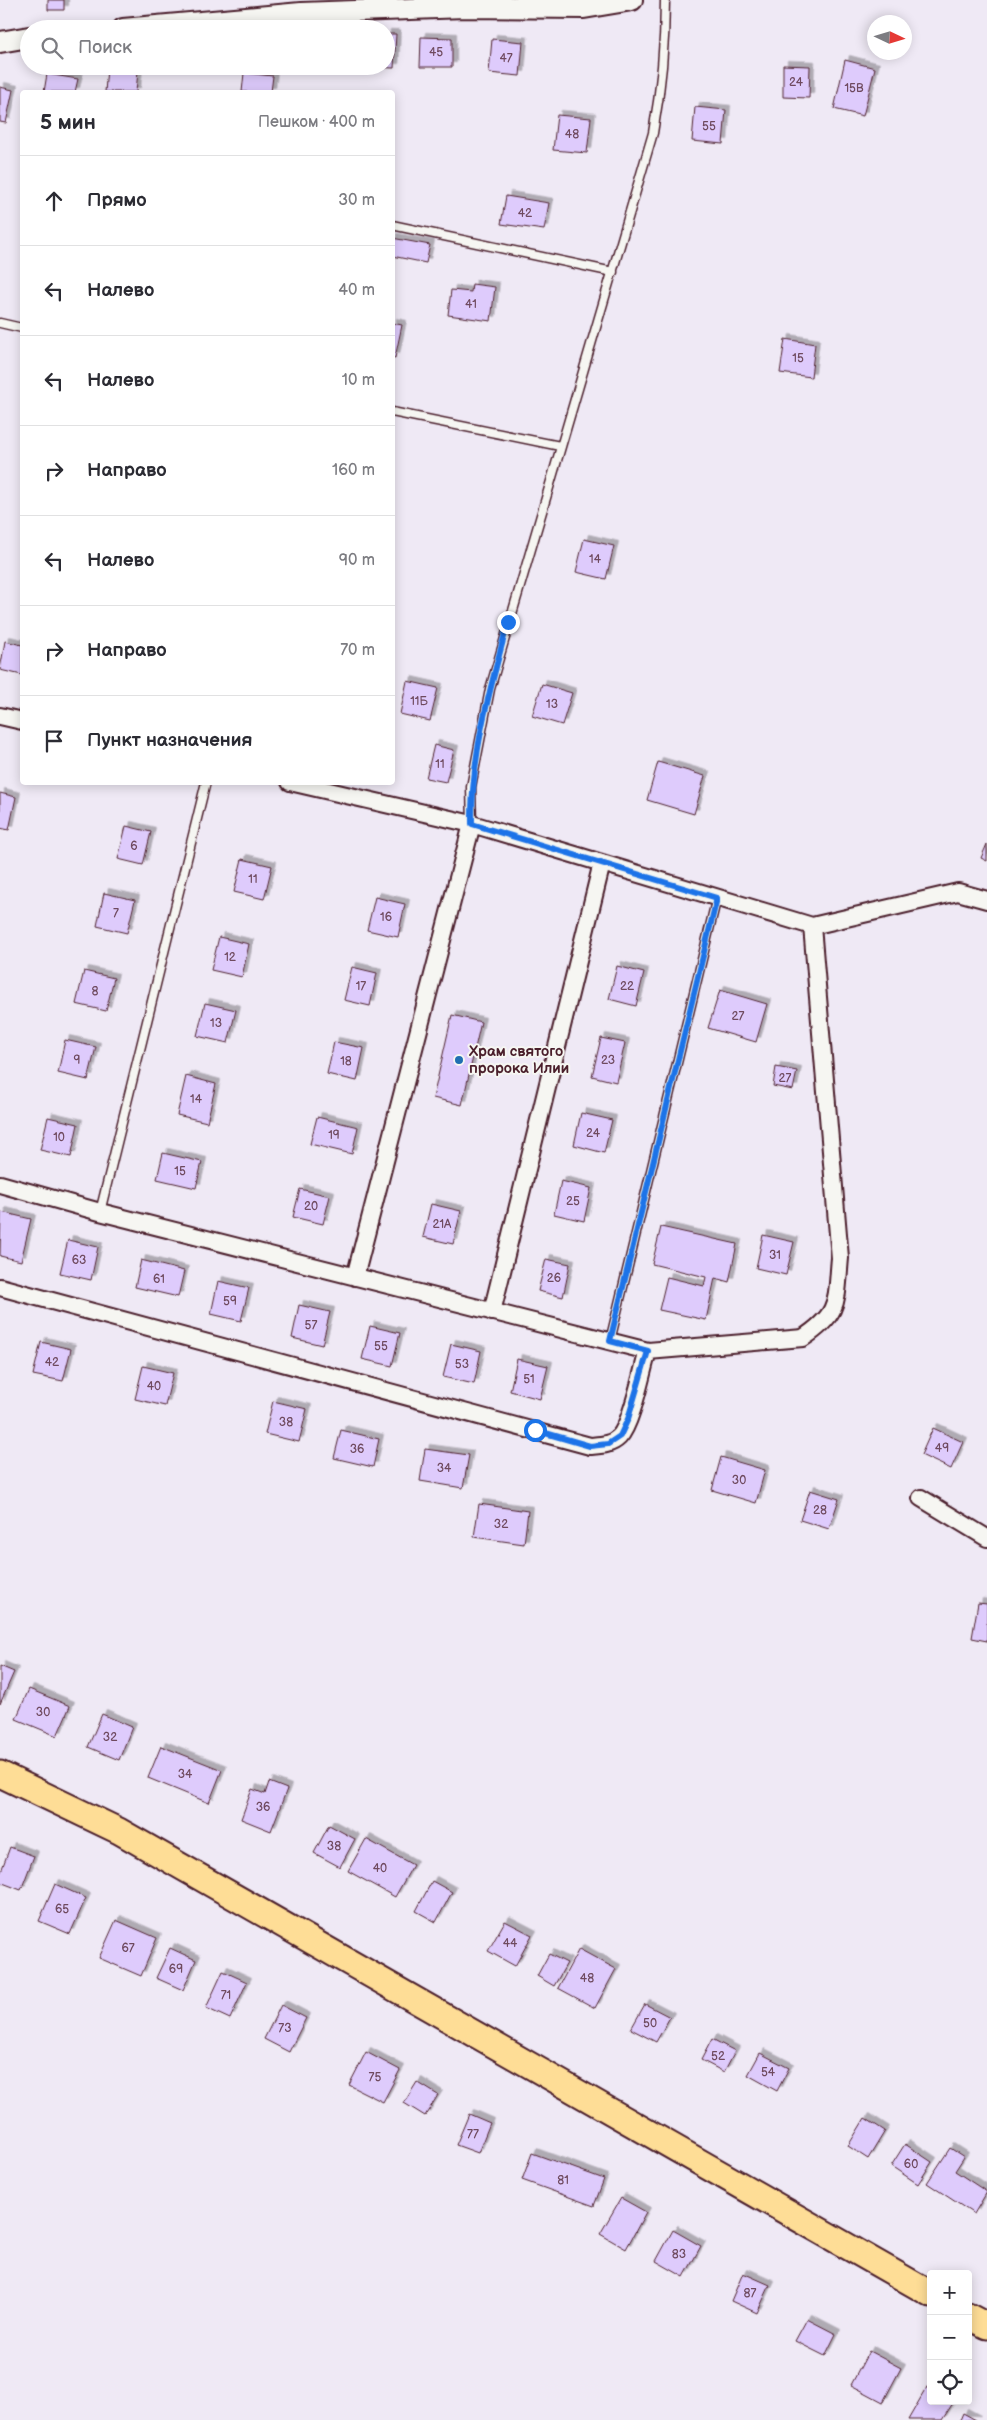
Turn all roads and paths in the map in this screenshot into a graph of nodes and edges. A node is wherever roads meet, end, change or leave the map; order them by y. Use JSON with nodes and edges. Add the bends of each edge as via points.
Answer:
{"nodes":[{"id":1,"x":632,"y":0,"type":"edge"},
{"id":2,"x":665,"y":0,"type":"edge"},
{"id":3,"x":223,"y":20,"type":"edge"},
{"id":4,"x":20,"y":39,"type":"edge"},
{"id":5,"x":0,"y":42,"type":"edge"},
{"id":6,"x":395,"y":226,"type":"edge"},
{"id":7,"x":613,"y":272,"type":"junction"},
{"id":8,"x":0,"y":323,"type":"edge"},
{"id":9,"x":20,"y":328,"type":"edge"},
{"id":10,"x":395,"y":413,"type":"edge"},
{"id":11,"x":560,"y":446,"type":"junction"},
{"id":12,"x":0,"y":716,"type":"edge"},
{"id":13,"x":20,"y":721,"type":"edge"},
{"id":14,"x":205,"y":785,"type":"edge"},
{"id":15,"x":303,"y":785,"type":"edge"},
{"id":16,"x":472,"y":824,"type":"junction"},
{"id":17,"x":602,"y":863,"type":"junction"},
{"id":18,"x":717,"y":898,"type":"junction"},
{"id":19,"x":987,"y":900,"type":"edge"},
{"id":20,"x":812,"y":926,"type":"junction"},
{"id":21,"x":0,"y":1184,"type":"edge"},
{"id":22,"x":100,"y":1212,"type":"junction"},
{"id":23,"x":355,"y":1277,"type":"junction"},
{"id":24,"x":0,"y":1287,"type":"edge"},
{"id":25,"x":492,"y":1312,"type":"junction"},
{"id":26,"x":610,"y":1341,"type":"junction"},
{"id":27,"x":648,"y":1351,"type":"junction"},
{"id":28,"x":921,"y":1498,"type":"dead end"},
{"id":29,"x":987,"y":1538,"type":"edge"},
{"id":30,"x":0,"y":1774,"type":"edge"},
{"id":31,"x":927,"y":2292,"type":"edge"},
{"id":32,"x":972,"y":2318,"type":"edge"},
{"id":33,"x":987,"y":2326,"type":"edge"}],
"edges":[{"from":1,"to":3,"type":"street","via":[[584,8],[465,7],[301,13]]},
{"from":2,"to":7,"type":"lane","via":[[665,42],[653,133]]},
{"from":4,"to":5,"type":"street"},
{"from":6,"to":7,"type":"lane"},
{"from":7,"to":11,"type":"lane"},
{"from":8,"to":9,"type":"lane"},
{"from":10,"to":11,"type":"lane"},
{"from":11,"to":16,"type":"lane","via":[[490,689],[471,787]]},
{"from":12,"to":13,"type":"street"},
{"from":14,"to":22,"type":"lane"},
{"from":15,"to":16,"type":"street"},
{"from":16,"to":17,"type":"street"},
{"from":16,"to":23,"type":"street"},
{"from":17,"to":18,"type":"street"},
{"from":17,"to":25,"type":"street"},
{"from":18,"to":20,"type":"street"},
{"from":18,"to":26,"type":"lane"},
{"from":19,"to":20,"type":"street","via":[[958,892]]},
{"from":20,"to":27,"type":"street","via":[[840,1258],[836,1306],[820,1327],[803,1338]]},
{"from":21,"to":22,"type":"street"},
{"from":22,"to":23,"type":"street"},
{"from":23,"to":25,"type":"street"},
{"from":24,"to":27,"type":"street","via":[[590,1446],[608,1444],[620,1436]]},
{"from":25,"to":26,"type":"street"},
{"from":26,"to":27,"type":"street"},
{"from":28,"to":29,"type":"street"},
{"from":30,"to":31,"type":"main road","via":[[120,1831]]},
{"from":32,"to":33,"type":"main road"}]}
